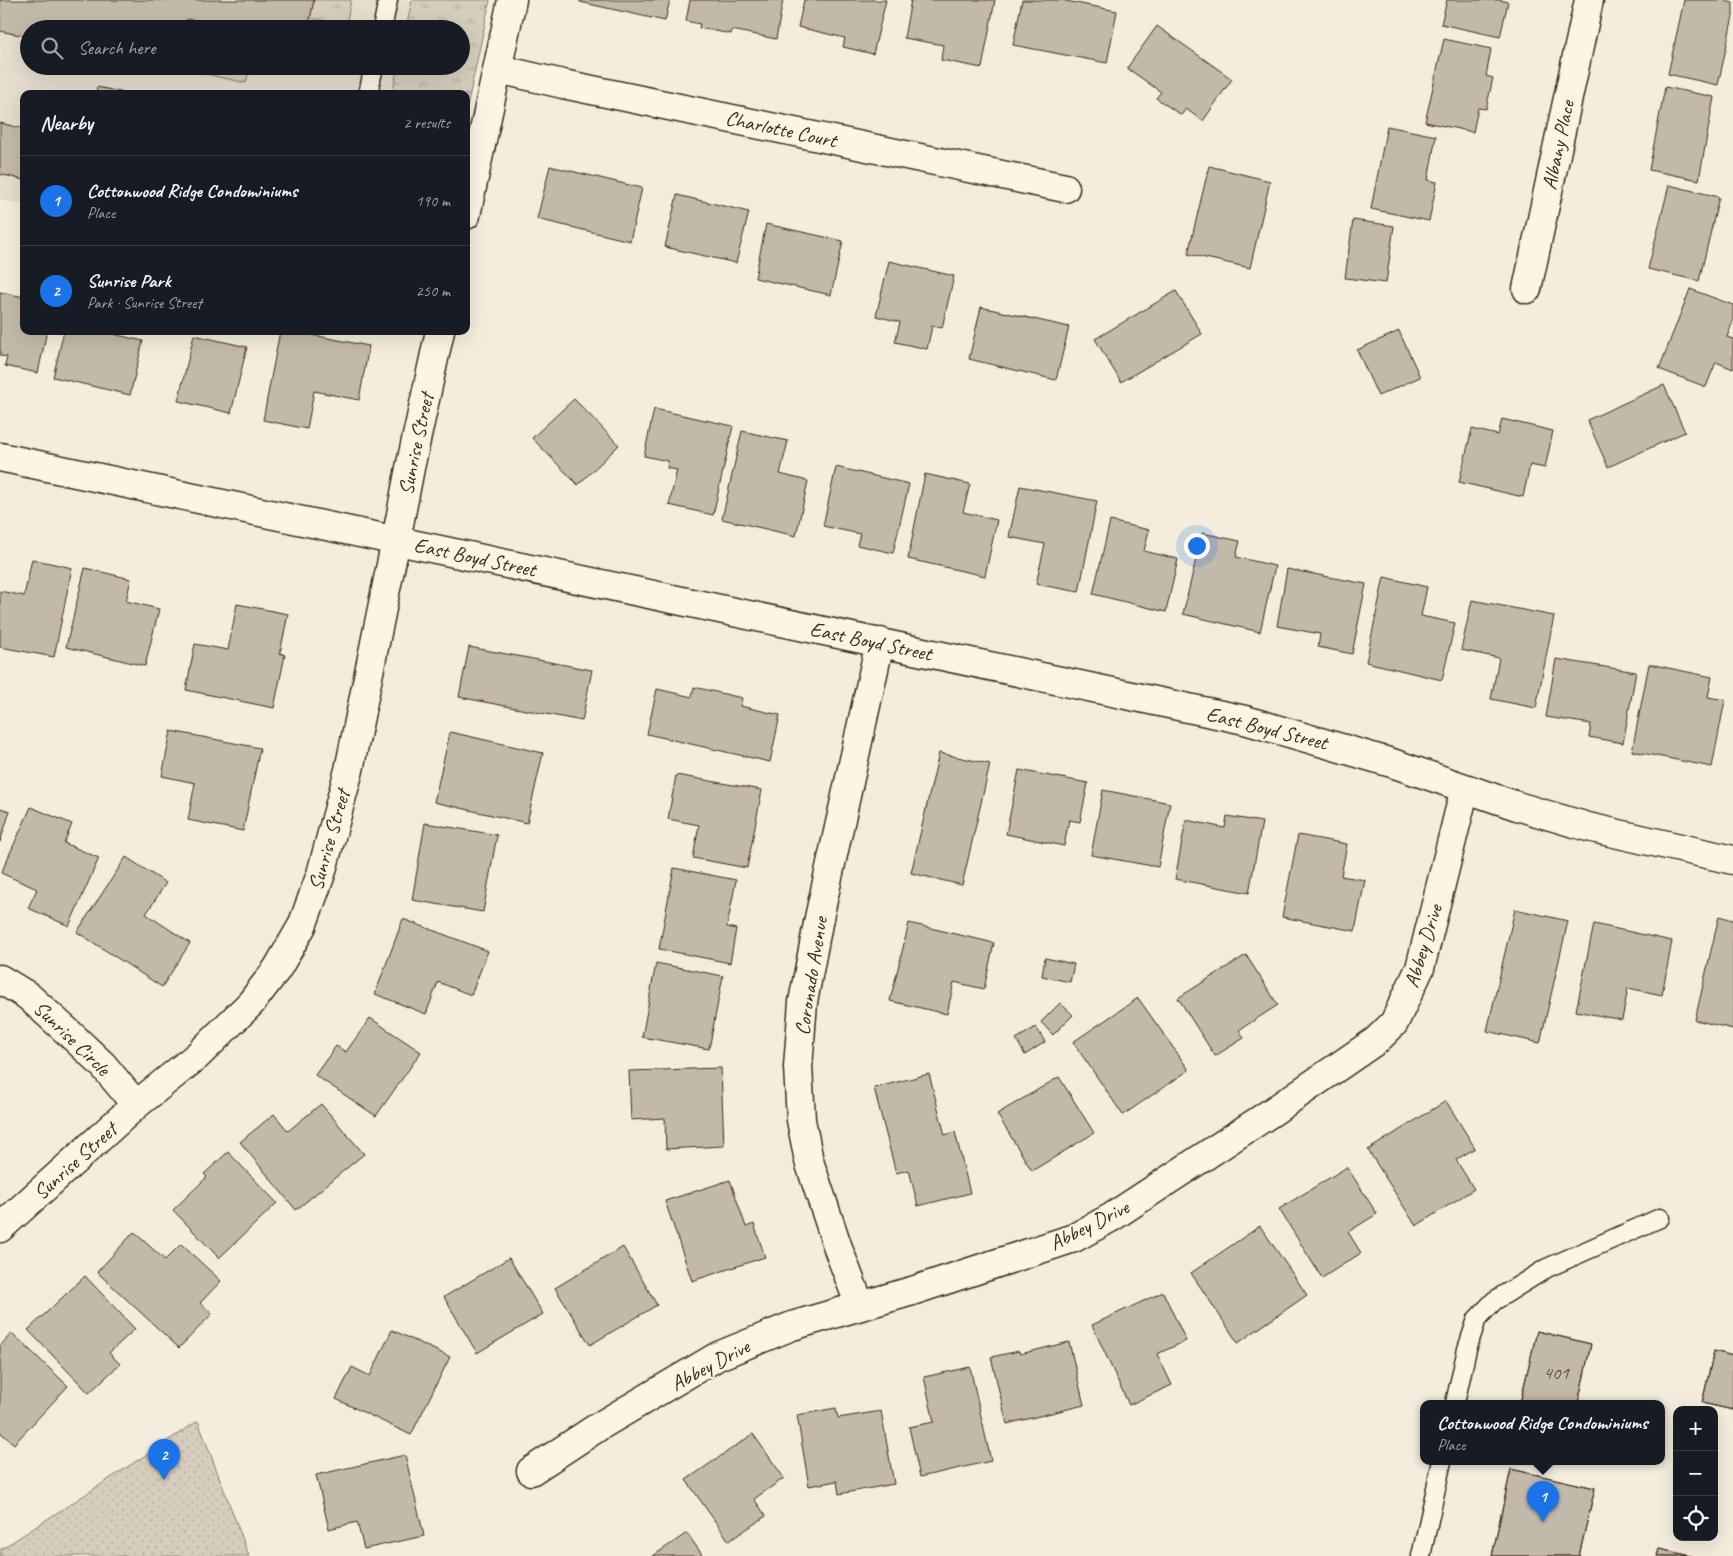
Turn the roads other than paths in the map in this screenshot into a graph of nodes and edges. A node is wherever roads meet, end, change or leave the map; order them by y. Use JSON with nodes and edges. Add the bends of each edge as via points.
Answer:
{"nodes":[{"id":1,"x":388,"y":0,"type":"edge"},
{"id":2,"x":512,"y":0,"type":"edge"},
{"id":3,"x":1589,"y":0,"type":"edge"},
{"id":4,"x":384,"y":20,"type":"edge"},
{"id":5,"x":498,"y":68,"type":"junction"},
{"id":6,"x":372,"y":75,"type":"edge"},
{"id":7,"x":369,"y":90,"type":"edge"},
{"id":8,"x":1065,"y":188,"type":"dead end"},
{"id":9,"x":470,"y":197,"type":"edge"},
{"id":10,"x":1527,"y":289,"type":"dead end"},
{"id":11,"x":439,"y":335,"type":"edge"},
{"id":12,"x":0,"y":457,"type":"edge"},
{"id":13,"x":396,"y":540,"type":"junction"},
{"id":14,"x":880,"y":642,"type":"junction"},
{"id":15,"x":1466,"y":788,"type":"junction"},
{"id":16,"x":1733,"y":860,"type":"edge"},
{"id":17,"x":0,"y":979,"type":"edge"},
{"id":18,"x":136,"y":1105,"type":"junction"},
{"id":19,"x":1660,"y":1218,"type":"dead end"},
{"id":20,"x":0,"y":1228,"type":"edge"},
{"id":21,"x":860,"y":1306,"type":"junction"},
{"id":22,"x":1456,"y":1400,"type":"edge"},
{"id":23,"x":1441,"y":1465,"type":"edge"},
{"id":24,"x":531,"y":1471,"type":"dead end"},
{"id":25,"x":1421,"y":1556,"type":"edge"}],
"edges":[{"from":1,"to":4,"type":"lane"},
{"from":2,"to":5,"type":"street"},
{"from":3,"to":10,"type":"street","name":"Albany Place"},
{"from":5,"to":8,"type":"street","name":"Charlotte Court"},
{"from":5,"to":9,"type":"street"},
{"from":6,"to":7,"type":"lane"},
{"from":11,"to":13,"type":"street","name":"Sunrise Street"},
{"from":12,"to":13,"type":"street","name":"East Boyd Street"},
{"from":13,"to":14,"type":"street","name":"East Boyd Street"},
{"from":13,"to":18,"type":"street","name":"Sunrise Street","via":[[348,770],[321,874],[302,926],[277,969],[251,1003],[197,1056]]},
{"from":14,"to":15,"type":"street","name":"East Boyd Street","via":[[1245,720]]},
{"from":14,"to":21,"type":"street","name":"Coronado Avenue","via":[[819,918],[803,1002],[798,1067],[801,1120],[809,1161]]},
{"from":15,"to":16,"type":"street","name":"East Boyd Street","via":[[1588,827]]},
{"from":15,"to":21,"type":"street","name":"Abbey Drive","via":[[1420,968],[1394,1023],[1377,1040],[1112,1217],[1074,1238]]},
{"from":17,"to":18,"type":"street","name":"Sunrise Circle","via":[[28,996],[69,1033],[103,1065]]},
{"from":18,"to":20,"type":"street","name":"Sunrise Street"},
{"from":19,"to":22,"type":"lane","via":[[1547,1268],[1494,1302],[1477,1320]]},
{"from":21,"to":24,"type":"street","name":"Abbey Drive","via":[[792,1326],[718,1356]]},
{"from":23,"to":25,"type":"lane"}]}
